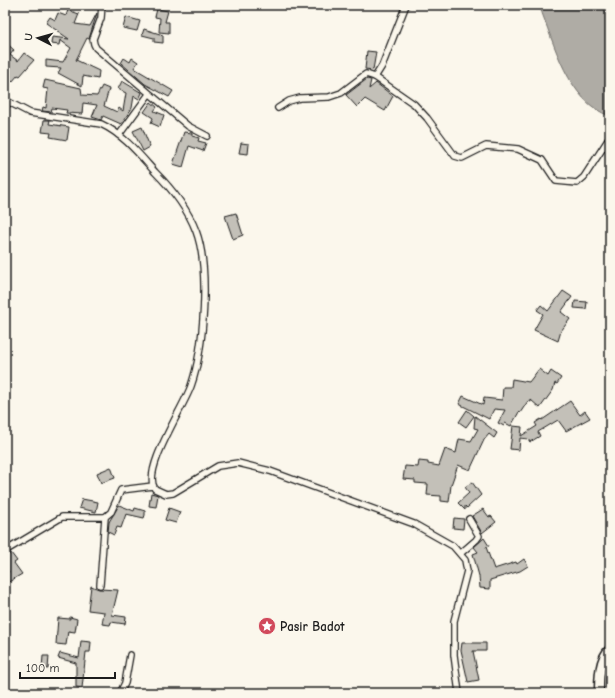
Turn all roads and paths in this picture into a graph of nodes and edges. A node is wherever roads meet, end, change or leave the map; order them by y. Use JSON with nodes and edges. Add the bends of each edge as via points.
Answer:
{"nodes":[{"id":1,"x":102,"y":5,"type":"edge"},
{"id":2,"x":406,"y":5,"type":"edge"},
{"id":3,"x":375,"y":77,"type":"junction"},
{"id":4,"x":149,"y":94,"type":"junction"},
{"id":5,"x":5,"y":100,"type":"edge"},
{"id":6,"x":278,"y":108,"type":"dead end"},
{"id":7,"x":119,"y":135,"type":"junction"},
{"id":8,"x":208,"y":136,"type":"dead end"},
{"id":9,"x":610,"y":137,"type":"edge"},
{"id":10,"x":153,"y":486,"type":"junction"},
{"id":11,"x":105,"y":517,"type":"junction"},
{"id":12,"x":469,"y":519,"type":"dead end"},
{"id":13,"x":5,"y":550,"type":"edge"},
{"id":14,"x":461,"y":554,"type":"junction"},
{"id":15,"x":100,"y":585,"type":"dead end"},
{"id":16,"x":610,"y":649,"type":"edge"},
{"id":17,"x":130,"y":655,"type":"dead end"},
{"id":18,"x":120,"y":693,"type":"edge"},
{"id":19,"x":459,"y":693,"type":"edge"},
{"id":20,"x":599,"y":693,"type":"edge"}],
"edges":[{"from":1,"to":4,"type":"street","via":[[94,44]]},
{"from":2,"to":3,"type":"street","via":[[382,66]]},
{"from":3,"to":6,"type":"street","via":[[366,74],[341,94],[300,98]]},
{"from":3,"to":9,"type":"street","via":[[414,104],[453,154],[459,158],[486,146],[514,148],[542,160],[556,181],[578,183]]},
{"from":4,"to":7,"type":"street"},
{"from":4,"to":8,"type":"street","via":[[188,126]]},
{"from":5,"to":7,"type":"street","via":[[30,113],[101,124]]},
{"from":7,"to":10,"type":"street","via":[[162,179],[185,211],[196,231],[204,271],[200,346],[194,375],[185,401],[158,452],[152,478]]},
{"from":10,"to":11,"type":"street","via":[[121,490],[111,512]]},
{"from":10,"to":14,"type":"street","via":[[159,492],[173,493],[218,466],[238,462],[414,524],[453,546]]},
{"from":11,"to":13,"type":"street","via":[[66,516]]},
{"from":11,"to":15,"type":"street"},
{"from":12,"to":14,"type":"street","via":[[479,536]]},
{"from":14,"to":19,"type":"street","via":[[467,571],[454,621],[454,655]]},
{"from":16,"to":20,"type":"main road","via":[[602,665]]},
{"from":17,"to":18,"type":"street","via":[[125,683]]}]}
